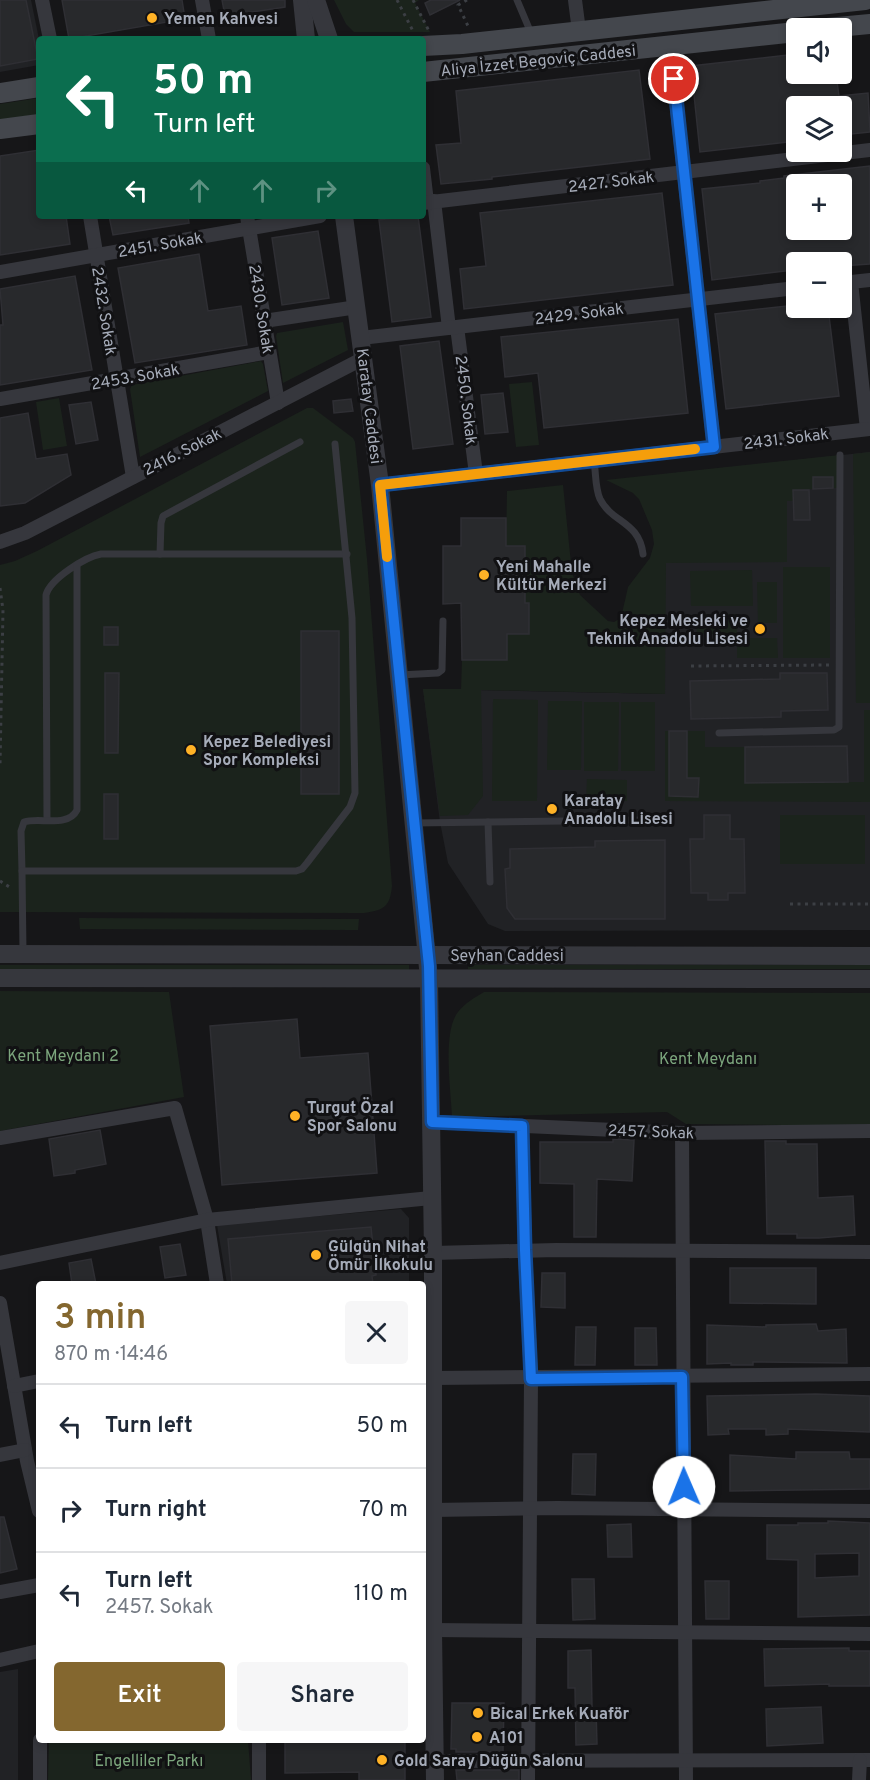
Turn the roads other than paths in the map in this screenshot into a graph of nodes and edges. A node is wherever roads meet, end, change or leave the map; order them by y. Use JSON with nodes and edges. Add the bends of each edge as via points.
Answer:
{"nodes":[{"id":1,"x":42,"y":0,"type":"edge"},
{"id":2,"x":202,"y":0,"type":"edge"},
{"id":3,"x":302,"y":0,"type":"edge"},
{"id":4,"x":316,"y":0,"type":"edge"},
{"id":5,"x":517,"y":0,"type":"edge"},
{"id":6,"x":575,"y":0,"type":"edge"},
{"id":7,"x":865,"y":0,"type":"edge"},
{"id":8,"x":870,"y":24,"type":"edge"},
{"id":9,"x":852,"y":26,"type":"edge"},
{"id":10,"x":579,"y":31,"type":"junction"},
{"id":11,"x":786,"y":33,"type":"edge"},
{"id":12,"x":49,"y":36,"type":"edge"},
{"id":13,"x":208,"y":36,"type":"edge"},
{"id":14,"x":306,"y":36,"type":"edge"},
{"id":15,"x":328,"y":36,"type":"edge"},
{"id":16,"x":532,"y":36,"type":"junction"},
{"id":17,"x":426,"y":38,"type":"edge"},
{"id":18,"x":670,"y":45,"type":"junction"},
{"id":19,"x":426,"y":72,"type":"edge"},
{"id":20,"x":36,"y":87,"type":"edge"},
{"id":21,"x":0,"y":93,"type":"edge"},
{"id":22,"x":36,"y":124,"type":"edge"},
{"id":23,"x":0,"y":129,"type":"edge"},
{"id":24,"x":870,"y":150,"type":"edge"},
{"id":25,"x":684,"y":172,"type":"junction"},
{"id":26,"x":428,"y":202,"type":"edge"},
{"id":27,"x":90,"y":219,"type":"edge"},
{"id":28,"x":284,"y":219,"type":"edge"},
{"id":29,"x":344,"y":219,"type":"edge"},
{"id":30,"x":248,"y":222,"type":"edge"},
{"id":31,"x":96,"y":255,"type":"junction"},
{"id":32,"x":0,"y":272,"type":"edge"},
{"id":33,"x":870,"y":280,"type":"edge"},
{"id":34,"x":852,"y":282,"type":"edge"},
{"id":35,"x":786,"y":289,"type":"edge"},
{"id":36,"x":698,"y":300,"type":"junction"},
{"id":37,"x":357,"y":307,"type":"junction"},
{"id":38,"x":852,"y":318,"type":"edge"},
{"id":39,"x":264,"y":321,"type":"junction"},
{"id":40,"x":453,"y":328,"type":"junction"},
{"id":41,"x":361,"y":338,"type":"junction"},
{"id":42,"x":269,"y":352,"type":"junction"},
{"id":43,"x":364,"y":358,"type":"junction"},
{"id":44,"x":117,"y":379,"type":"junction"},
{"id":45,"x":0,"y":399,"type":"edge"},
{"id":46,"x":278,"y":403,"type":"junction"},
{"id":47,"x":869,"y":429,"type":"edge"},
{"id":48,"x":300,"y":442,"type":"dead end"},
{"id":49,"x":335,"y":444,"type":"dead end"},
{"id":50,"x":714,"y":447,"type":"junction"},
{"id":51,"x":840,"y":455,"type":"dead end"},
{"id":52,"x":594,"y":460,"type":"junction"},
{"id":53,"x":476,"y":474,"type":"junction"},
{"id":54,"x":133,"y":477,"type":"junction"},
{"id":55,"x":380,"y":485,"type":"junction"},
{"id":56,"x":0,"y":542,"type":"edge"},
{"id":57,"x":160,"y":554,"type":"junction"},
{"id":58,"x":347,"y":554,"type":"junction"},
{"id":59,"x":643,"y":554,"type":"dead end"},
{"id":60,"x":77,"y":565,"type":"junction"},
{"id":61,"x":443,"y":621,"type":"dead end"},
{"id":62,"x":398,"y":675,"type":"junction"},
{"id":63,"x":719,"y":733,"type":"dead end"},
{"id":64,"x":47,"y":820,"type":"junction"},
{"id":65,"x":639,"y":820,"type":"dead end"},
{"id":66,"x":488,"y":822,"type":"junction"},
{"id":67,"x":414,"y":823,"type":"junction"},
{"id":68,"x":22,"y":871,"type":"junction"},
{"id":69,"x":490,"y":882,"type":"dead end"},
{"id":70,"x":0,"y":954,"type":"edge"},
{"id":71,"x":23,"y":954,"type":"junction"},
{"id":72,"x":428,"y":955,"type":"junction"},
{"id":73,"x":870,"y":956,"type":"edge"},
{"id":74,"x":0,"y":978,"type":"edge"},
{"id":75,"x":429,"y":978,"type":"junction"},
{"id":76,"x":870,"y":979,"type":"edge"},
{"id":77,"x":432,"y":1122,"type":"junction"},
{"id":78,"x":522,"y":1126,"type":"junction"},
{"id":79,"x":870,"y":1131,"type":"edge"},
{"id":80,"x":682,"y":1133,"type":"junction"},
{"id":81,"x":0,"y":1138,"type":"edge"},
{"id":82,"x":431,"y":1198,"type":"junction"},
{"id":83,"x":207,"y":1220,"type":"junction"},
{"id":84,"x":525,"y":1250,"type":"junction"},
{"id":85,"x":683,"y":1251,"type":"junction"},
{"id":86,"x":870,"y":1252,"type":"edge"},
{"id":87,"x":433,"y":1253,"type":"junction"},
{"id":88,"x":0,"y":1263,"type":"edge"},
{"id":89,"x":217,"y":1281,"type":"edge"},
{"id":90,"x":0,"y":1303,"type":"edge"},
{"id":91,"x":2,"y":1324,"type":"edge"},
{"id":92,"x":870,"y":1374,"type":"edge"},
{"id":93,"x":682,"y":1377,"type":"junction"},
{"id":94,"x":434,"y":1378,"type":"junction"},
{"id":95,"x":531,"y":1379,"type":"junction"},
{"id":96,"x":36,"y":1382,"type":"edge"},
{"id":97,"x":14,"y":1386,"type":"junction"},
{"id":98,"x":26,"y":1450,"type":"junction"},
{"id":99,"x":0,"y":1455,"type":"edge"},
{"id":100,"x":36,"y":1492,"type":"edge"},
{"id":101,"x":529,"y":1508,"type":"junction"},
{"id":102,"x":684,"y":1509,"type":"junction"},
{"id":103,"x":433,"y":1510,"type":"junction"},
{"id":104,"x":870,"y":1511,"type":"edge"},
{"id":105,"x":36,"y":1586,"type":"edge"},
{"id":106,"x":0,"y":1592,"type":"edge"},
{"id":107,"x":529,"y":1632,"type":"junction"},
{"id":108,"x":685,"y":1634,"type":"junction"},
{"id":109,"x":870,"y":1634,"type":"edge"},
{"id":110,"x":430,"y":1637,"type":"edge"},
{"id":111,"x":36,"y":1652,"type":"edge"},
{"id":112,"x":0,"y":1660,"type":"edge"},
{"id":113,"x":40,"y":1743,"type":"edge"},
{"id":114,"x":259,"y":1743,"type":"edge"},
{"id":115,"x":527,"y":1760,"type":"junction"},
{"id":116,"x":865,"y":1760,"type":"edge"},
{"id":117,"x":435,"y":1761,"type":"junction"},
{"id":118,"x":687,"y":1761,"type":"junction"},
{"id":119,"x":40,"y":1780,"type":"edge"},
{"id":120,"x":259,"y":1780,"type":"edge"},
{"id":121,"x":435,"y":1780,"type":"edge"},
{"id":122,"x":528,"y":1780,"type":"edge"},
{"id":123,"x":686,"y":1780,"type":"edge"},
{"id":124,"x":859,"y":1780,"type":"edge"}],
"edges":[{"from":1,"to":12,"type":"street"},
{"from":2,"to":13,"type":"street"},
{"from":3,"to":14,"type":"street"},
{"from":4,"to":15,"type":"street"},
{"from":5,"to":16,"type":"lane"},
{"from":6,"to":10,"type":"street"},
{"from":7,"to":10,"type":"main road"},
{"from":8,"to":9,"type":"main road"},
{"from":10,"to":16,"type":"main road"},
{"from":11,"to":18,"type":"main road","name":"Aliya İzzet Begoviç Caddesi"},
{"from":16,"to":17,"type":"main road","via":[[462,44]]},
{"from":18,"to":19,"type":"main road","name":"Aliya İzzet Begoviç Caddesi"},
{"from":18,"to":25,"type":"street"},
{"from":20,"to":21,"type":"main road"},
{"from":22,"to":23,"type":"main road"},
{"from":24,"to":25,"type":"street","name":"2427. Sokak"},
{"from":25,"to":26,"type":"street","name":"2427. Sokak"},
{"from":25,"to":36,"type":"street"},
{"from":26,"to":40,"type":"street","name":"2450. Sokak"},
{"from":27,"to":31,"type":"street","name":"2432. Sokak"},
{"from":28,"to":30,"type":"street","name":"2451. Sokak"},
{"from":29,"to":37,"type":"street","name":"Karatay Caddesi"},
{"from":30,"to":31,"type":"street","name":"2451. Sokak"},
{"from":30,"to":39,"type":"street","name":"2430. Sokak"},
{"from":31,"to":32,"type":"street","name":"2451. Sokak"},
{"from":31,"to":44,"type":"street","name":"2432. Sokak"},
{"from":33,"to":34,"type":"street"},
{"from":35,"to":36,"type":"street","name":"2429. Sokak"},
{"from":36,"to":40,"type":"street","name":"2429. Sokak"},
{"from":36,"to":50,"type":"street"},
{"from":37,"to":39,"type":"street"},
{"from":37,"to":41,"type":"street","name":"Karatay Caddesi"},
{"from":38,"to":47,"type":"street"},
{"from":39,"to":42,"type":"street","name":"2430. Sokak"},
{"from":40,"to":41,"type":"street","name":"2429. Sokak"},
{"from":40,"to":53,"type":"street","name":"2450. Sokak"},
{"from":41,"to":43,"type":"street","name":"Karatay Caddesi"},
{"from":42,"to":44,"type":"street","name":"2453. Sokak"},
{"from":42,"to":46,"type":"street","name":"2430. Sokak"},
{"from":43,"to":46,"type":"street","name":"2416. Sokak"},
{"from":43,"to":55,"type":"street","name":"Karatay Caddesi"},
{"from":44,"to":45,"type":"street","name":"2453. Sokak"},
{"from":44,"to":54,"type":"street","name":"2432. Sokak"},
{"from":46,"to":54,"type":"street","name":"2416. Sokak"},
{"from":47,"to":50,"type":"street","name":"2431. Sokak"},
{"from":48,"to":57,"type":"lane","via":[[163,516]]},
{"from":49,"to":58,"type":"lane"},
{"from":50,"to":52,"type":"street","name":"2431. Sokak"},
{"from":51,"to":63,"type":"lane","via":[[840,723],[837,729]]},
{"from":52,"to":53,"type":"street","name":"2431. Sokak"},
{"from":52,"to":59,"type":"lane","via":[[599,497],[604,506],[638,534]]},
{"from":53,"to":55,"type":"street","name":"2431. Sokak"},
{"from":54,"to":56,"type":"street","name":"2416. Sokak"},
{"from":55,"to":62,"type":"street","name":"Karatay Caddesi"},
{"from":57,"to":58,"type":"lane"},
{"from":57,"to":60,"type":"lane","via":[[101,554]]},
{"from":58,"to":68,"type":"lane","via":[[355,793],[350,807],[302,869]]},
{"from":60,"to":64,"type":"lane","via":[[51,584],[46,595]]},
{"from":60,"to":64,"type":"lane","via":[[77,810],[70,818]]},
{"from":61,"to":62,"type":"lane","via":[[442,670]]},
{"from":62,"to":67,"type":"street","name":"Karatay Caddesi"},
{"from":64,"to":68,"type":"lane","via":[[24,822]]},
{"from":65,"to":66,"type":"lane"},
{"from":66,"to":67,"type":"lane"},
{"from":66,"to":69,"type":"lane"},
{"from":67,"to":72,"type":"street","name":"Karatay Caddesi"},
{"from":68,"to":71,"type":"lane"},
{"from":70,"to":71,"type":"street","name":"Seyhan Caddesi"},
{"from":71,"to":72,"type":"street","name":"Seyhan Caddesi"},
{"from":72,"to":73,"type":"street","name":"Seyhan Caddesi"},
{"from":72,"to":75,"type":"street","name":"Karatay Caddesi"},
{"from":74,"to":75,"type":"street","name":"Seyhan Caddesi"},
{"from":75,"to":76,"type":"street","name":"Seyhan Caddesi"},
{"from":75,"to":77,"type":"street","name":"Karatay Caddesi"},
{"from":77,"to":78,"type":"street","name":"2457. Sokak"},
{"from":77,"to":82,"type":"street","name":"Karatay Caddesi"},
{"from":78,"to":80,"type":"street","name":"2457. Sokak"},
{"from":78,"to":84,"type":"street"},
{"from":79,"to":80,"type":"street","name":"2457. Sokak"},
{"from":80,"to":85,"type":"street"},
{"from":81,"to":83,"type":"street","via":[[174,1108]]},
{"from":82,"to":83,"type":"street"},
{"from":82,"to":87,"type":"street","name":"Karatay Caddesi"},
{"from":83,"to":88,"type":"street"},
{"from":83,"to":89,"type":"street"},
{"from":84,"to":85,"type":"street"},
{"from":84,"to":87,"type":"street"},
{"from":84,"to":95,"type":"street"},
{"from":85,"to":86,"type":"street"},
{"from":85,"to":93,"type":"street"},
{"from":87,"to":94,"type":"street","name":"Karatay Caddesi"},
{"from":90,"to":91,"type":"street"},
{"from":91,"to":97,"type":"street"},
{"from":92,"to":93,"type":"street"},
{"from":93,"to":95,"type":"street"},
{"from":93,"to":102,"type":"street"},
{"from":94,"to":95,"type":"street"},
{"from":94,"to":103,"type":"street","name":"Karatay Caddesi"},
{"from":95,"to":101,"type":"street"},
{"from":96,"to":97,"type":"street"},
{"from":97,"to":98,"type":"street"},
{"from":98,"to":99,"type":"street"},
{"from":98,"to":100,"type":"street"},
{"from":101,"to":102,"type":"street"},
{"from":101,"to":103,"type":"street"},
{"from":101,"to":107,"type":"street"},
{"from":102,"to":104,"type":"street"},
{"from":102,"to":108,"type":"street"},
{"from":103,"to":110,"type":"street","name":"Karatay Caddesi"},
{"from":105,"to":106,"type":"street"},
{"from":107,"to":108,"type":"street"},
{"from":107,"to":110,"type":"street"},
{"from":107,"to":115,"type":"street"},
{"from":108,"to":109,"type":"street"},
{"from":108,"to":118,"type":"street"},
{"from":110,"to":117,"type":"street","name":"Karatay Caddesi"},
{"from":111,"to":112,"type":"street"},
{"from":113,"to":119,"type":"street"},
{"from":114,"to":120,"type":"street"},
{"from":115,"to":117,"type":"street"},
{"from":115,"to":118,"type":"street"},
{"from":115,"to":122,"type":"street"},
{"from":116,"to":118,"type":"street"},
{"from":116,"to":124,"type":"street"},
{"from":117,"to":121,"type":"street","name":"Karatay Caddesi"},
{"from":118,"to":123,"type":"street"}]}
